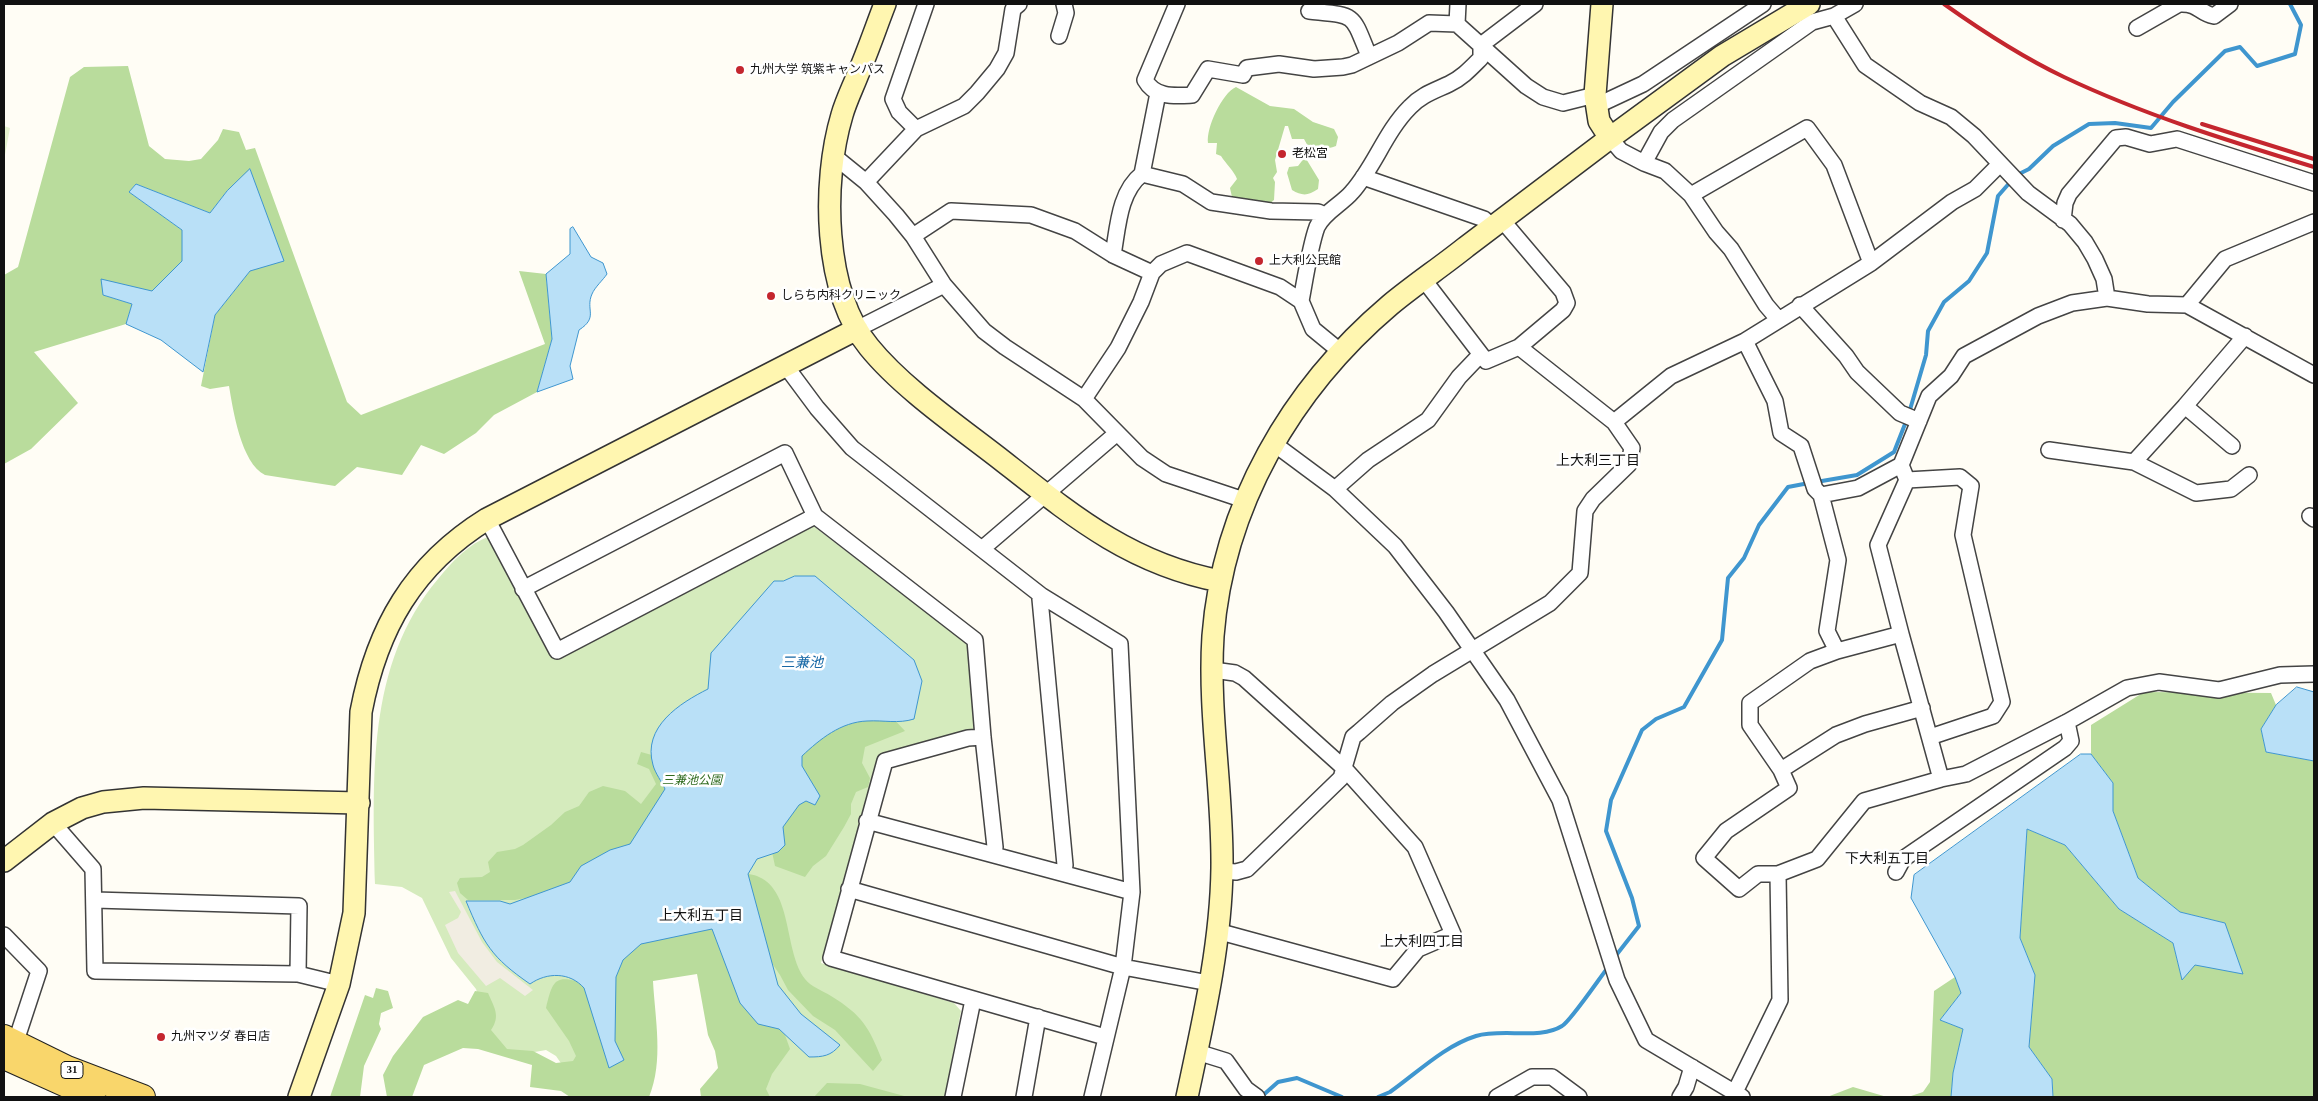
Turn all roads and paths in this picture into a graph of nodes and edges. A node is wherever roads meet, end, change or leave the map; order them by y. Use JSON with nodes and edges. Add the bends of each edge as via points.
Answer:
{"nodes":[{"id":1,"x":885,"y":4,"type":"edge"},
{"id":2,"x":926,"y":4,"type":"edge"},
{"id":3,"x":1019,"y":4,"type":"edge"},
{"id":4,"x":1064,"y":4,"type":"edge"},
{"id":5,"x":1177,"y":4,"type":"edge"},
{"id":6,"x":1458,"y":4,"type":"edge"},
{"id":7,"x":1535,"y":4,"type":"edge"},
{"id":8,"x":1602,"y":4,"type":"edge"},
{"id":9,"x":1763,"y":4,"type":"edge"},
{"id":10,"x":1809,"y":4,"type":"edge"},
{"id":11,"x":1855,"y":4,"type":"edge"},
{"id":12,"x":2180,"y":4,"type":"edge"},
{"id":13,"x":2230,"y":4,"type":"edge"},
{"id":14,"x":1308,"y":11,"type":"dead end"},
{"id":15,"x":1834,"y":16,"type":"junction"},
{"id":16,"x":1457,"y":24,"type":"junction"},
{"id":17,"x":2137,"y":28,"type":"dead end"},
{"id":18,"x":1060,"y":36,"type":"dead end"},
{"id":19,"x":1481,"y":45,"type":"junction"},
{"id":20,"x":1369,"y":56,"type":"junction"},
{"id":21,"x":1158,"y":93,"type":"junction"},
{"id":22,"x":1595,"y":101,"type":"junction"},
{"id":23,"x":916,"y":129,"type":"junction"},
{"id":24,"x":1610,"y":138,"type":"junction"},
{"id":25,"x":834,"y":156,"type":"junction"},
{"id":26,"x":1644,"y":163,"type":"junction"},
{"id":27,"x":2000,"y":164,"type":"junction"},
{"id":28,"x":1142,"y":174,"type":"junction"},
{"id":29,"x":1363,"y":178,"type":"junction"},
{"id":30,"x":866,"y":182,"type":"junction"},
{"id":31,"x":2314,"y":183,"type":"edge"},
{"id":32,"x":1690,"y":195,"type":"junction"},
{"id":33,"x":1325,"y":215,"type":"junction"},
{"id":34,"x":2063,"y":220,"type":"junction"},
{"id":35,"x":2314,"y":222,"type":"edge"},
{"id":36,"x":1497,"y":224,"type":"junction"},
{"id":37,"x":913,"y":236,"type":"junction"},
{"id":38,"x":1113,"y":255,"type":"junction"},
{"id":39,"x":1871,"y":262,"type":"junction"},
{"id":40,"x":1152,"y":273,"type":"junction"},
{"id":41,"x":1424,"y":280,"type":"junction"},
{"id":42,"x":944,"y":285,"type":"junction"},
{"id":43,"x":2108,"y":298,"type":"junction"},
{"id":44,"x":1301,"y":301,"type":"junction"},
{"id":45,"x":1800,"y":305,"type":"junction"},
{"id":46,"x":2187,"y":305,"type":"junction"},
{"id":47,"x":1778,"y":320,"type":"junction"},
{"id":48,"x":857,"y":330,"type":"junction"},
{"id":49,"x":2245,"y":336,"type":"junction"},
{"id":50,"x":1745,"y":341,"type":"junction"},
{"id":51,"x":1519,"y":347,"type":"junction"},
{"id":52,"x":1341,"y":352,"type":"junction"},
{"id":53,"x":1480,"y":355,"type":"junction"},
{"id":54,"x":785,"y":365,"type":"junction"},
{"id":55,"x":2314,"y":375,"type":"edge"},
{"id":56,"x":1084,"y":399,"type":"junction"},
{"id":57,"x":2185,"y":406,"type":"junction"},
{"id":58,"x":1919,"y":421,"type":"junction"},
{"id":59,"x":1614,"y":422,"type":"junction"},
{"id":60,"x":1117,"y":433,"type":"junction"},
{"id":61,"x":1273,"y":443,"type":"junction"},
{"id":62,"x":2232,"y":446,"type":"dead end"},
{"id":63,"x":2049,"y":450,"type":"dead end"},
{"id":64,"x":2134,"y":462,"type":"junction"},
{"id":65,"x":1902,"y":465,"type":"junction"},
{"id":66,"x":2249,"y":475,"type":"dead end"},
{"id":67,"x":1907,"y":480,"type":"junction"},
{"id":68,"x":1335,"y":489,"type":"junction"},
{"id":69,"x":1818,"y":492,"type":"junction"},
{"id":70,"x":1046,"y":495,"type":"junction"},
{"id":71,"x":1244,"y":500,"type":"junction"},
{"id":72,"x":815,"y":516,"type":"junction"},
{"id":73,"x":487,"y":519,"type":"junction"},
{"id":74,"x":983,"y":548,"type":"junction"},
{"id":75,"x":1220,"y":581,"type":"junction"},
{"id":76,"x":523,"y":589,"type":"junction"},
{"id":77,"x":1042,"y":596,"type":"junction"},
{"id":78,"x":1901,"y":634,"type":"junction"},
{"id":79,"x":1472,"y":650,"type":"junction"},
{"id":80,"x":1837,"y":651,"type":"junction"},
{"id":81,"x":1212,"y":670,"type":"junction"},
{"id":82,"x":2314,"y":674,"type":"edge"},
{"id":83,"x":1922,"y":708,"type":"junction"},
{"id":84,"x":2067,"y":722,"type":"junction"},
{"id":85,"x":983,"y":737,"type":"junction"},
{"id":86,"x":1930,"y":737,"type":"junction"},
{"id":87,"x":1344,"y":768,"type":"junction"},
{"id":88,"x":1781,"y":770,"type":"junction"},
{"id":89,"x":1941,"y":779,"type":"junction"},
{"id":90,"x":359,"y":803,"type":"junction"},
{"id":91,"x":867,"y":821,"type":"junction"},
{"id":92,"x":53,"y":823,"type":"junction"},
{"id":93,"x":994,"y":855,"type":"junction"},
{"id":94,"x":4,"y":861,"type":"edge"},
{"id":95,"x":1222,"y":871,"type":"junction"},
{"id":96,"x":1064,"y":872,"type":"junction"},
{"id":97,"x":1896,"y":872,"type":"dead end"},
{"id":98,"x":1778,"y":874,"type":"junction"},
{"id":99,"x":849,"y":889,"type":"junction"},
{"id":100,"x":1132,"y":892,"type":"junction"},
{"id":101,"x":95,"y":900,"type":"junction"},
{"id":102,"x":1217,"y":931,"type":"junction"},
{"id":103,"x":4,"y":935,"type":"edge"},
{"id":104,"x":1123,"y":967,"type":"junction"},
{"id":105,"x":298,"y":974,"type":"junction"},
{"id":106,"x":1209,"y":983,"type":"junction"},
{"id":107,"x":339,"y":984,"type":"junction"},
{"id":108,"x":973,"y":1000,"type":"junction"},
{"id":109,"x":1038,"y":1017,"type":"junction"},
{"id":110,"x":1105,"y":1037,"type":"junction"},
{"id":111,"x":8,"y":1046,"type":"edge"},
{"id":112,"x":1196,"y":1052,"type":"junction"},
{"id":113,"x":1692,"y":1067,"type":"junction"},
{"id":114,"x":1251,"y":1093,"type":"edge"},
{"id":115,"x":1738,"y":1095,"type":"edge"},
{"id":116,"x":93,"y":1097,"type":"edge"},
{"id":117,"x":143,"y":1097,"type":"edge"},
{"id":118,"x":299,"y":1097,"type":"edge"},
{"id":119,"x":953,"y":1097,"type":"edge"},
{"id":120,"x":1024,"y":1097,"type":"edge"},
{"id":121,"x":1092,"y":1097,"type":"edge"},
{"id":122,"x":1187,"y":1097,"type":"edge"},
{"id":123,"x":1497,"y":1097,"type":"edge"},
{"id":124,"x":1579,"y":1097,"type":"edge"},
{"id":125,"x":1680,"y":1097,"type":"edge"}],
"edges":[{"from":1,"to":25,"type":"street","via":[[842,114]]},
{"from":2,"to":23,"type":"street","via":[[893,99],[899,112]]},
{"from":3,"to":23,"type":"street","via":[[1013,9],[1006,53],[992,75],[964,106]]},
{"from":4,"to":18,"type":"street","via":[[1066,13]]},
{"from":5,"to":21,"type":"street","via":[[1145,80]]},
{"from":6,"to":16,"type":"street"},
{"from":7,"to":19,"type":"street"},
{"from":8,"to":22,"type":"street"},
{"from":9,"to":22,"type":"street","via":[[1643,84]]},
{"from":10,"to":24,"type":"street","via":[[1722,56]]},
{"from":11,"to":15,"type":"street"},
{"from":12,"to":13,"type":"street","via":[[2194,4],[2214,16]]},
{"from":12,"to":17,"type":"street"},
{"from":14,"to":20,"type":"street","via":[[1346,15],[1355,21]]},
{"from":15,"to":26,"type":"street","via":[[1812,22],[1673,120],[1661,132]]},
{"from":15,"to":27,"type":"street","via":[[1865,65],[1920,103],[1951,117]]},
{"from":16,"to":19,"type":"street"},
{"from":16,"to":20,"type":"street","via":[[1429,23],[1398,43]]},
{"from":19,"to":22,"type":"street","via":[[1543,97],[1563,103]]},
{"from":19,"to":29,"type":"street","via":[[1481,58],[1463,76],[1425,94],[1409,107]]},
{"from":20,"to":21,"type":"street","via":[[1352,65],[1332,69],[1279,64],[1247,68],[1243,75],[1208,69],[1192,95]]},
{"from":21,"to":28,"type":"street"},
{"from":22,"to":24,"type":"street","via":[[1599,121]]},
{"from":23,"to":30,"type":"street"},
{"from":24,"to":26,"type":"street","via":[[1621,151]]},
{"from":24,"to":36,"type":"street"},
{"from":25,"to":30,"type":"street"},
{"from":25,"to":48,"type":"street","via":[[829,225],[839,286]]},
{"from":26,"to":32,"type":"street","via":[[1665,171]]},
{"from":27,"to":34,"type":"street","via":[[2028,193]]},
{"from":27,"to":39,"type":"street","via":[[1975,188]]},
{"from":28,"to":33,"type":"street","via":[[1183,184],[1212,202]]},
{"from":28,"to":38,"type":"street","via":[[1131,182],[1122,206]]},
{"from":29,"to":33,"type":"street","via":[[1339,206]]},
{"from":29,"to":36,"type":"street"},
{"from":30,"to":37,"type":"street"},
{"from":31,"to":34,"type":"street","via":[[2177,139],[2150,144],[2126,137],[2116,138],[2069,194]]},
{"from":32,"to":39,"type":"street","via":[[1807,128],[1834,165]]},
{"from":32,"to":47,"type":"street"},
{"from":33,"to":44,"type":"street","via":[[1317,227]]},
{"from":34,"to":43,"type":"street","via":[[2085,242],[2095,259]]},
{"from":35,"to":46,"type":"street","via":[[2225,259]]},
{"from":36,"to":41,"type":"street"},
{"from":36,"to":51,"type":"street","via":[[1563,292],[1567,303]]},
{"from":37,"to":38,"type":"street","via":[[951,211],[1031,215],[1075,231]]},
{"from":37,"to":42,"type":"street"},
{"from":38,"to":40,"type":"street"},
{"from":39,"to":45,"type":"street"},
{"from":40,"to":44,"type":"street","via":[[1162,264],[1187,253],[1280,287]]},
{"from":40,"to":56,"type":"street","via":[[1118,348]]},
{"from":41,"to":52,"type":"street","via":[[1390,305]]},
{"from":41,"to":53,"type":"street"},
{"from":42,"to":48,"type":"street"},
{"from":42,"to":56,"type":"street","via":[[984,331]]},
{"from":43,"to":46,"type":"street"},
{"from":43,"to":58,"type":"street","via":[[2072,303],[1964,356],[1951,376],[1929,396]]},
{"from":44,"to":52,"type":"street","via":[[1313,329]]},
{"from":45,"to":47,"type":"street"},
{"from":45,"to":58,"type":"street","via":[[1857,372],[1900,413]]},
{"from":46,"to":49,"type":"street"},
{"from":47,"to":50,"type":"street"},
{"from":48,"to":54,"type":"street"},
{"from":48,"to":70,"type":"street","via":[[888,368]]},
{"from":49,"to":55,"type":"street"},
{"from":49,"to":57,"type":"street"},
{"from":50,"to":59,"type":"street","via":[[1671,376]]},
{"from":50,"to":69,"type":"street","via":[[1774,401],[1781,433],[1801,446]]},
{"from":51,"to":53,"type":"street","via":[[1486,361]]},
{"from":51,"to":59,"type":"street"},
{"from":52,"to":61,"type":"street","via":[[1304,397]]},
{"from":53,"to":68,"type":"street","via":[[1428,420],[1368,460]]},
{"from":54,"to":73,"type":"street"},
{"from":54,"to":74,"type":"street","via":[[852,448]]},
{"from":56,"to":60,"type":"street"},
{"from":57,"to":62,"type":"street"},
{"from":57,"to":64,"type":"street"},
{"from":58,"to":65,"type":"street"},
{"from":59,"to":79,"type":"street","via":[[1632,448],[1629,464],[1585,511],[1580,573],[1550,603]]},
{"from":60,"to":70,"type":"street"},
{"from":60,"to":71,"type":"street","via":[[1142,458],[1166,474]]},
{"from":61,"to":68,"type":"street"},
{"from":61,"to":71,"type":"street"},
{"from":63,"to":64,"type":"street"},
{"from":64,"to":66,"type":"street","via":[[2196,493],[2231,489]]},
{"from":65,"to":67,"type":"street"},
{"from":65,"to":69,"type":"street","via":[[1858,488]]},
{"from":67,"to":78,"type":"street","via":[[1878,545]]},
{"from":67,"to":86,"type":"street","via":[[1960,477],[1971,486],[1963,535],[2002,702],[1993,716]]},
{"from":68,"to":79,"type":"street","via":[[1395,546]]},
{"from":69,"to":80,"type":"street","via":[[1838,560],[1827,632]]},
{"from":70,"to":74,"type":"street"},
{"from":70,"to":75,"type":"street","via":[[1095,532],[1132,552],[1191,576]]},
{"from":71,"to":75,"type":"street"},
{"from":72,"to":76,"type":"street","via":[[557,651]]},
{"from":72,"to":76,"type":"street","via":[[785,453]]},
{"from":72,"to":85,"type":"street","via":[[975,640]]},
{"from":73,"to":76,"type":"street"},
{"from":73,"to":90,"type":"street","via":[[454,541],[438,557],[410,589],[387,626],[367,680],[361,712]]},
{"from":74,"to":77,"type":"street"},
{"from":75,"to":81,"type":"street"},
{"from":77,"to":96,"type":"street"},
{"from":77,"to":100,"type":"street","via":[[1120,644]]},
{"from":78,"to":80,"type":"street"},
{"from":78,"to":83,"type":"street"},
{"from":79,"to":87,"type":"street","via":[[1392,703],[1353,737]]},
{"from":79,"to":113,"type":"street","via":[[1507,700],[1560,800],[1617,980],[1646,1040]]},
{"from":80,"to":88,"type":"street","via":[[1810,661],[1750,703],[1750,725]]},
{"from":81,"to":87,"type":"street","via":[[1235,673],[1244,678]]},
{"from":81,"to":95,"type":"street","via":[[1222,813]]},
{"from":82,"to":84,"type":"street","via":[[2280,675],[2219,690],[2158,682],[2127,688]]},
{"from":83,"to":86,"type":"street"},
{"from":83,"to":88,"type":"street","via":[[1836,735]]},
{"from":84,"to":89,"type":"street","via":[[1966,774]]},
{"from":84,"to":97,"type":"street","via":[[2072,741],[2065,748],[1903,859]]},
{"from":85,"to":91,"type":"street","via":[[968,738],[885,761]]},
{"from":85,"to":93,"type":"street"},
{"from":86,"to":89,"type":"street"},
{"from":87,"to":95,"type":"street","via":[[1341,778],[1323,797],[1247,869]]},
{"from":87,"to":102,"type":"street","via":[[1415,847],[1453,934],[1418,948],[1393,979]]},
{"from":88,"to":98,"type":"street","via":[[1789,788],[1726,831],[1704,858],[1739,890],[1758,874]]},
{"from":89,"to":98,"type":"street","via":[[1864,801],[1818,859]]},
{"from":90,"to":92,"type":"street","via":[[125,799],[82,808]]},
{"from":90,"to":107,"type":"street","via":[[354,913]]},
{"from":91,"to":93,"type":"street"},
{"from":91,"to":99,"type":"street"},
{"from":92,"to":94,"type":"street"},
{"from":92,"to":101,"type":"street","via":[[93,869]]},
{"from":93,"to":96,"type":"street"},
{"from":95,"to":102,"type":"street"},
{"from":96,"to":100,"type":"street"},
{"from":98,"to":115,"type":"street","via":[[1780,1000]]},
{"from":99,"to":104,"type":"street"},
{"from":99,"to":108,"type":"street","via":[[831,958]]},
{"from":100,"to":104,"type":"street"},
{"from":101,"to":105,"type":"street","via":[[299,906]]},
{"from":101,"to":105,"type":"street","via":[[95,971]]},
{"from":102,"to":106,"type":"street"},
{"from":103,"to":111,"type":"street","via":[[39,971]]},
{"from":104,"to":106,"type":"street"},
{"from":104,"to":110,"type":"street"},
{"from":105,"to":107,"type":"street"},
{"from":106,"to":112,"type":"street"},
{"from":107,"to":118,"type":"street"},
{"from":108,"to":109,"type":"street"},
{"from":108,"to":119,"type":"street"},
{"from":109,"to":110,"type":"street"},
{"from":109,"to":120,"type":"street"},
{"from":110,"to":121,"type":"street"},
{"from":111,"to":116,"type":"main road","number":"31"},
{"from":111,"to":117,"type":"main road","number":"31"},
{"from":112,"to":114,"type":"street","via":[[1226,1060]]},
{"from":112,"to":122,"type":"street"},
{"from":113,"to":115,"type":"street"},
{"from":113,"to":125,"type":"street"},
{"from":123,"to":124,"type":"street","via":[[1532,1077],[1552,1077]]}]}
